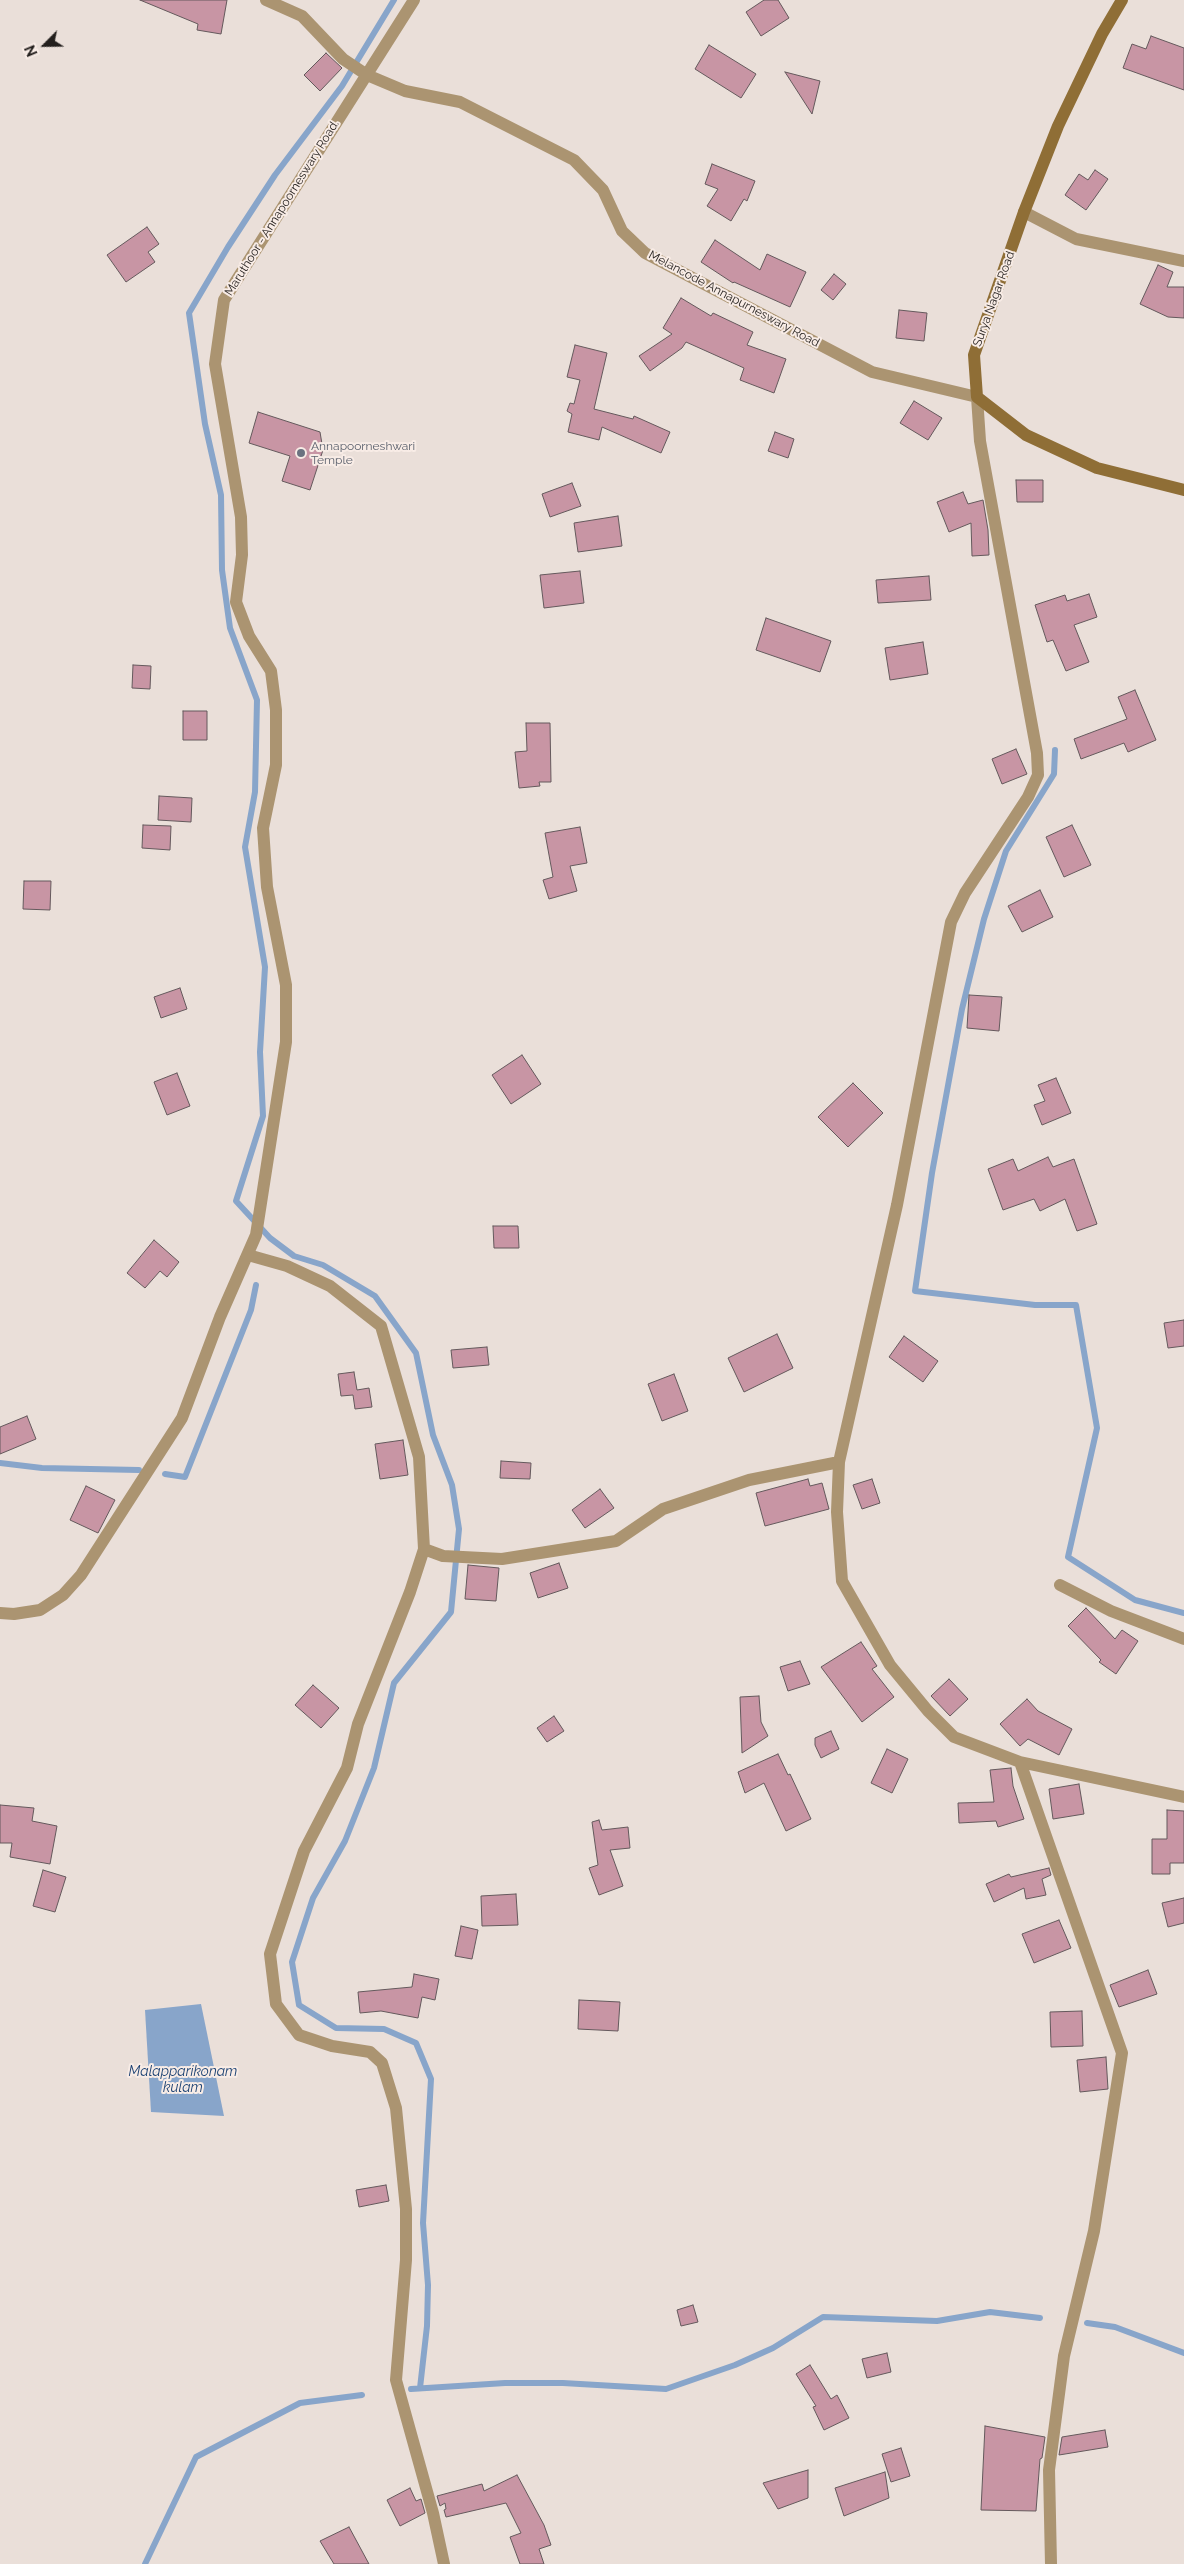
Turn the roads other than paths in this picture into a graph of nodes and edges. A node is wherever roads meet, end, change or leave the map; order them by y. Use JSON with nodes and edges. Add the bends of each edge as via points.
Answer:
{"nodes":[{"id":1,"x":266,"y":0,"type":"edge"},
{"id":2,"x":414,"y":0,"type":"edge"},
{"id":3,"x":1122,"y":0,"type":"edge"},
{"id":4,"x":363,"y":73,"type":"junction"},
{"id":5,"x":1024,"y":212,"type":"junction"},
{"id":6,"x":1184,"y":260,"type":"edge"},
{"id":7,"x":977,"y":397,"type":"junction"},
{"id":8,"x":1184,"y":490,"type":"edge"},
{"id":9,"x":248,"y":1255,"type":"junction"},
{"id":10,"x":839,"y":1462,"type":"junction"},
{"id":11,"x":424,"y":1549,"type":"junction"},
{"id":12,"x":1060,"y":1585,"type":"dead end"},
{"id":13,"x":0,"y":1613,"type":"edge"},
{"id":14,"x":1184,"y":1639,"type":"edge"},
{"id":15,"x":1020,"y":1762,"type":"junction"},
{"id":16,"x":1184,"y":1797,"type":"edge"},
{"id":17,"x":444,"y":2564,"type":"edge"},
{"id":18,"x":1052,"y":2564,"type":"edge"}],
"edges":[{"from":1,"to":4,"type":"street","name":"Melancode Annapurneswary Road","via":[[302,16],[343,59]]},
{"from":2,"to":4,"type":"street","name":"Maruthoor - Annapoorneswary Road."},
{"from":3,"to":5,"type":"street","name":"Surya Nagar Road","via":[[1058,126]]},
{"from":4,"to":7,"type":"street","name":"Melancode Annapurneswary Road","via":[[405,91],[460,102],[574,160],[603,190],[622,231],[645,253],[662,262],[872,372]]},
{"from":4,"to":9,"type":"street","name":"Maruthoor - Annapoorneswary Road.","via":[[224,300],[214,364],[241,517],[242,555],[236,602],[249,636],[271,671],[276,710],[276,766],[263,828],[267,887],[286,985],[286,1042],[256,1235]]},
{"from":5,"to":6,"type":"street","via":[[1076,239]]},
{"from":5,"to":7,"type":"street","name":"Surya Nagar Road","via":[[974,355]]},
{"from":7,"to":8,"type":"street","via":[[1026,435],[1097,468]]},
{"from":7,"to":10,"type":"street","via":[[980,441],[1037,753],[1038,775],[1028,797],[965,893],[951,922],[897,1205]]},
{"from":9,"to":11,"type":"street","via":[[287,1266],[330,1286],[382,1326],[419,1457]]},
{"from":9,"to":13,"type":"street","name":"Maruthoor - Annapoorneswary Road.","via":[[220,1317],[182,1418],[81,1574],[63,1595],[40,1610]]},
{"from":10,"to":11,"type":"street","via":[[749,1480],[663,1509],[616,1541],[502,1559],[442,1556]]},
{"from":10,"to":15,"type":"street","via":[[837,1512],[842,1581],[890,1665],[954,1737]]},
{"from":11,"to":17,"type":"street","via":[[358,1724],[347,1768],[304,1851],[270,1954],[276,2004],[299,2035],[332,2046],[370,2052],[382,2063],[396,2108],[406,2209],[406,2260],[396,2380]]},
{"from":12,"to":14,"type":"street","via":[[1111,1611]]},
{"from":15,"to":16,"type":"street"},
{"from":15,"to":18,"type":"street","via":[[1122,2053],[1094,2231],[1064,2356],[1049,2470]]}]}
